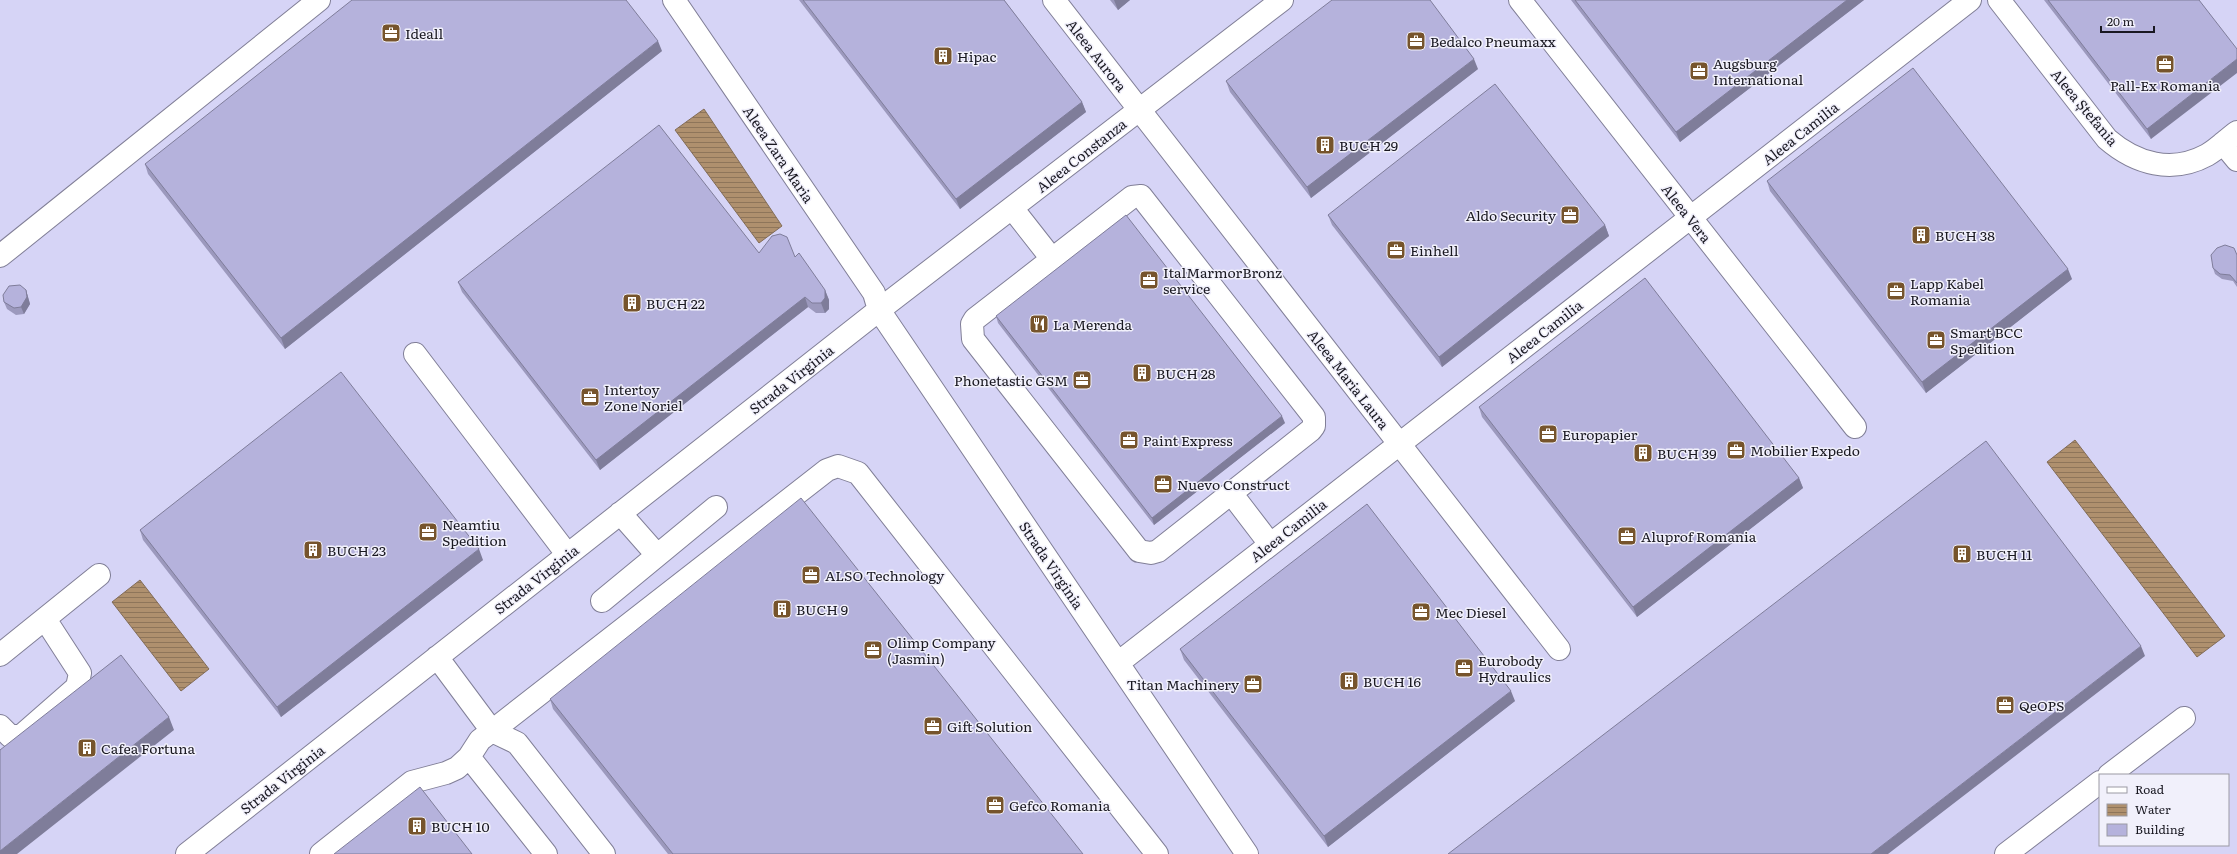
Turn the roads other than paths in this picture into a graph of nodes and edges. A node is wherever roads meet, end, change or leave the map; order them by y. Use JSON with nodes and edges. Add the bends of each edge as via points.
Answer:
{"nodes":[{"id":1,"x":319,"y":0,"type":"edge"},
{"id":2,"x":674,"y":0,"type":"edge"},
{"id":3,"x":1054,"y":0,"type":"edge"},
{"id":4,"x":1282,"y":0,"type":"edge"},
{"id":5,"x":1520,"y":0,"type":"edge"},
{"id":6,"x":1970,"y":0,"type":"edge"},
{"id":7,"x":1999,"y":0,"type":"edge"},
{"id":8,"x":1140,"y":110,"type":"junction"},
{"id":9,"x":2230,"y":137,"type":"edge"},
{"id":10,"x":2237,"y":160,"type":"edge"},
{"id":11,"x":1012,"y":208,"type":"junction"},
{"id":12,"x":1691,"y":217,"type":"junction"},
{"id":13,"x":0,"y":256,"type":"edge"},
{"id":14,"x":1052,"y":259,"type":"junction"},
{"id":15,"x":879,"y":310,"type":"junction"},
{"id":16,"x":414,"y":354,"type":"dead end"},
{"id":17,"x":1855,"y":427,"type":"dead end"},
{"id":18,"x":1399,"y":444,"type":"junction"},
{"id":19,"x":1231,"y":494,"type":"junction"},
{"id":20,"x":716,"y":507,"type":"dead end"},
{"id":21,"x":620,"y":513,"type":"junction"},
{"id":22,"x":1270,"y":544,"type":"junction"},
{"id":23,"x":568,"y":554,"type":"junction"},
{"id":24,"x":657,"y":555,"type":"junction"},
{"id":25,"x":99,"y":575,"type":"dead end"},
{"id":26,"x":602,"y":601,"type":"dead end"},
{"id":27,"x":45,"y":619,"type":"junction"},
{"id":28,"x":1559,"y":649,"type":"dead end"},
{"id":29,"x":1,"y":652,"type":"edge"},
{"id":30,"x":437,"y":657,"type":"junction"},
{"id":31,"x":1118,"y":663,"type":"junction"},
{"id":32,"x":2184,"y":718,"type":"dead end"},
{"id":33,"x":0,"y":726,"type":"edge"},
{"id":34,"x":492,"y":731,"type":"junction"},
{"id":35,"x":469,"y":757,"type":"junction"},
{"id":36,"x":2110,"y":774,"type":"edge"},
{"id":37,"x":2099,"y":783,"type":"edge"},
{"id":38,"x":187,"y":854,"type":"edge"},
{"id":39,"x":321,"y":854,"type":"edge"},
{"id":40,"x":546,"y":854,"type":"edge"},
{"id":41,"x":604,"y":854,"type":"edge"},
{"id":42,"x":1157,"y":854,"type":"edge"},
{"id":43,"x":1247,"y":854,"type":"edge"},
{"id":44,"x":2006,"y":854,"type":"edge"}],
"edges":[{"from":1,"to":13,"type":"street"},
{"from":2,"to":15,"type":"street","name":"Aleea Zara Maria","via":[[874,293]]},
{"from":3,"to":8,"type":"street","name":"Aleea Aurora"},
{"from":4,"to":8,"type":"street","name":"Aleea Constanza"},
{"from":5,"to":12,"type":"street","name":"Aleea Vera"},
{"from":6,"to":12,"type":"street","name":"Aleea Camilia"},
{"from":7,"to":9,"type":"street","name":"Aleea Ștefania","via":[[2107,139],[2131,156],[2157,165],[2175,165],[2208,155]]},
{"from":8,"to":11,"type":"street","name":"Aleea Constanza"},
{"from":8,"to":18,"type":"street","name":"Aleea Maria Laura"},
{"from":9,"to":10,"type":"street"},
{"from":11,"to":14,"type":"street"},
{"from":11,"to":15,"type":"street","name":"Aleea Constanza"},
{"from":12,"to":17,"type":"street","name":"Aleea Vera"},
{"from":12,"to":18,"type":"street","name":"Aleea Camilia"},
{"from":14,"to":19,"type":"street","via":[[975,319],[973,339],[1139,550],[1151,553],[1158,551]]},
{"from":14,"to":19,"type":"street","via":[[1132,196],[1140,196],[1314,417],[1314,426],[1311,430]]},
{"from":15,"to":21,"type":"street","name":"Strada Virginia"},
{"from":15,"to":31,"type":"street","name":"Strada Virginia"},
{"from":16,"to":23,"type":"street"},
{"from":18,"to":22,"type":"street","name":"Aleea Camilia"},
{"from":18,"to":28,"type":"street","name":"Aleea Maria Laura"},
{"from":19,"to":22,"type":"street"},
{"from":20,"to":24,"type":"street"},
{"from":21,"to":23,"type":"street","name":"Strada Virginia"},
{"from":21,"to":24,"type":"street"},
{"from":22,"to":31,"type":"street","name":"Aleea Camilia"},
{"from":23,"to":30,"type":"street","name":"Strada Virginia"},
{"from":24,"to":26,"type":"street"},
{"from":25,"to":27,"type":"street"},
{"from":27,"to":29,"type":"street"},
{"from":27,"to":33,"type":"street","via":[[80,673],[80,681],[77,687],[21,736],[10,736]]},
{"from":30,"to":34,"type":"street"},
{"from":30,"to":38,"type":"street","name":"Strada Virginia"},
{"from":31,"to":43,"type":"street","name":"Strada Virginia"},
{"from":32,"to":36,"type":"street"},
{"from":34,"to":35,"type":"street","via":[[480,740]]},
{"from":34,"to":41,"type":"street","via":[[517,743]]},
{"from":34,"to":42,"type":"street","via":[[827,470],[838,466],[858,473]]},
{"from":35,"to":39,"type":"street","via":[[457,768],[446,773],[412,782]]},
{"from":35,"to":40,"type":"street"},
{"from":37,"to":44,"type":"street"}]}
